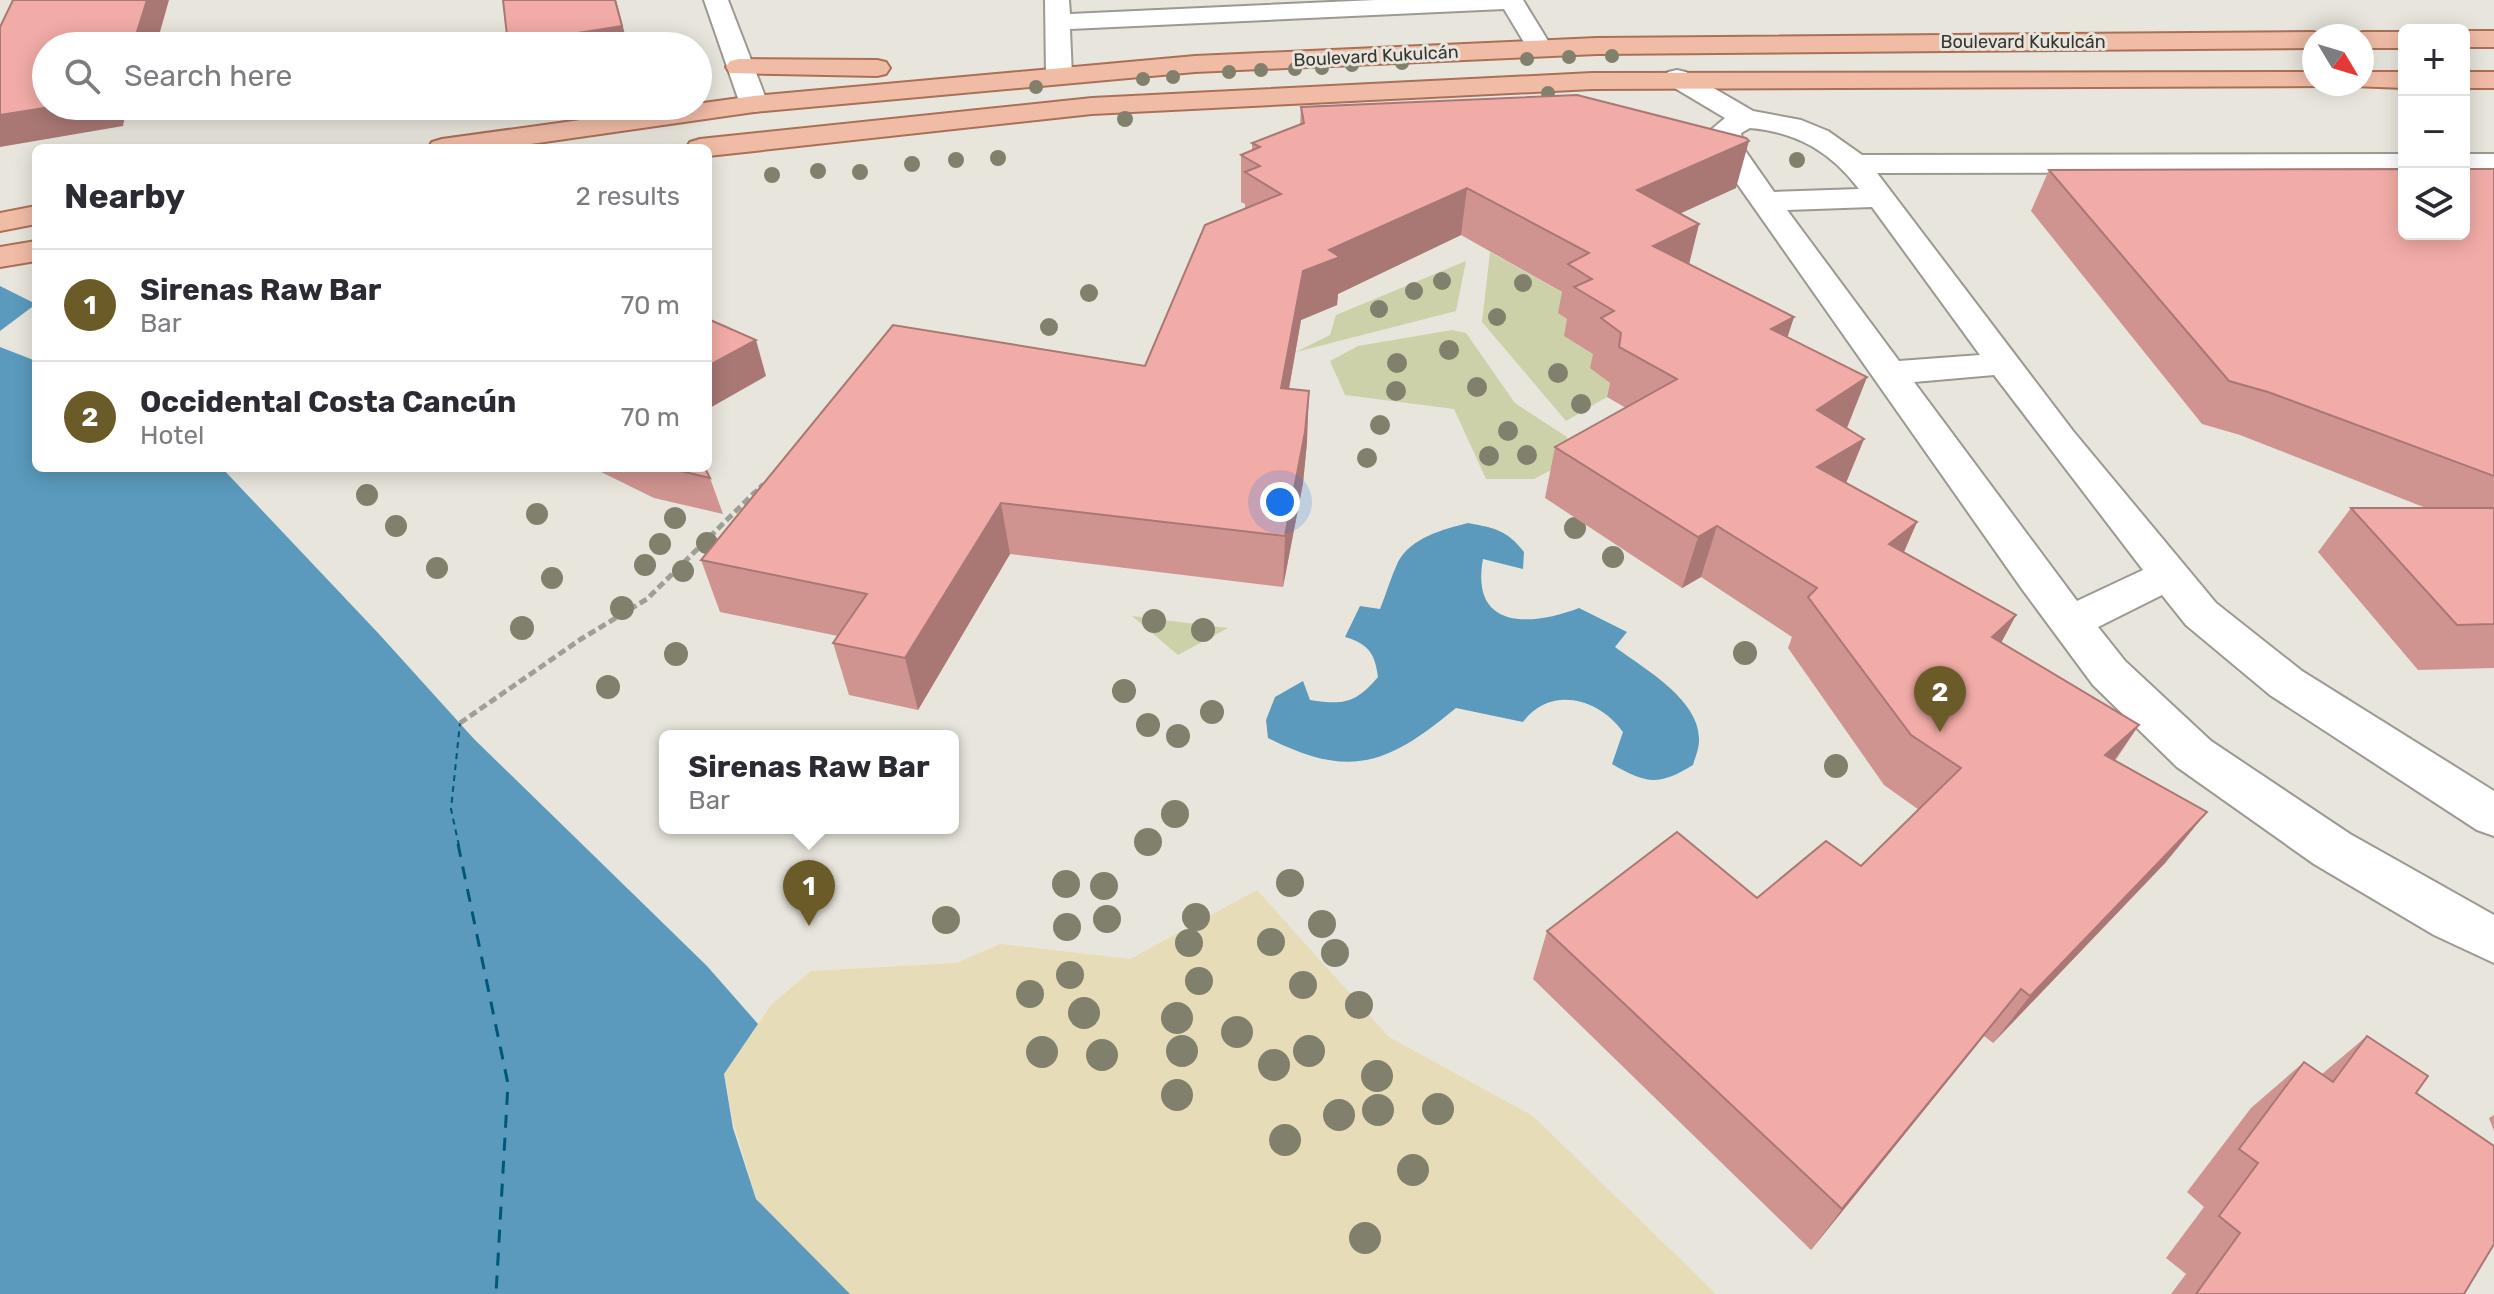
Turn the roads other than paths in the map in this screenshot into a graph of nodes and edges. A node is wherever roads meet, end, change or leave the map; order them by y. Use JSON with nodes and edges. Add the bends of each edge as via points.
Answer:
{"nodes":[{"id":1,"x":716,"y":0,"type":"edge"},
{"id":2,"x":1511,"y":0,"type":"edge"},
{"id":3,"x":1058,"y":11,"type":"edge"},
{"id":4,"x":2470,"y":39,"type":"edge"},
{"id":5,"x":2494,"y":39,"type":"edge"},
{"id":6,"x":2302,"y":40,"type":"edge"},
{"id":7,"x":2374,"y":40,"type":"edge"},
{"id":8,"x":2398,"y":40,"type":"edge"},
{"id":9,"x":1540,"y":49,"type":"junction"},
{"id":10,"x":739,"y":67,"type":"junction"},
{"id":11,"x":1049,"y":77,"type":"junction"},
{"id":12,"x":1677,"y":78,"type":"junction"},
{"id":13,"x":1789,"y":78,"type":"junction"},
{"id":14,"x":2302,"y":80,"type":"edge"},
{"id":15,"x":2374,"y":80,"type":"edge"},
{"id":16,"x":2398,"y":80,"type":"edge"},
{"id":17,"x":2470,"y":80,"type":"edge"},
{"id":18,"x":2494,"y":80,"type":"edge"},
{"id":19,"x":754,"y":104,"type":"junction"},
{"id":20,"x":712,"y":110,"type":"edge"},
{"id":21,"x":1746,"y":119,"type":"junction"},
{"id":22,"x":641,"y":120,"type":"edge"},
{"id":23,"x":470,"y":144,"type":"edge"},
{"id":24,"x":712,"y":147,"type":"edge"},
{"id":25,"x":1846,"y":155,"type":"junction"},
{"id":26,"x":2398,"y":163,"type":"edge"},
{"id":27,"x":2470,"y":163,"type":"edge"},
{"id":28,"x":2494,"y":163,"type":"edge"},
{"id":29,"x":1879,"y":198,"type":"junction"},
{"id":30,"x":1765,"y":201,"type":"junction"},
{"id":31,"x":32,"y":216,"type":"edge"},
{"id":32,"x":0,"y":222,"type":"edge"},
{"id":33,"x":32,"y":252,"type":"edge"},
{"id":34,"x":0,"y":257,"type":"edge"},
{"id":35,"x":2004,"y":364,"type":"junction"},
{"id":36,"x":1888,"y":373,"type":"junction"},
{"id":37,"x":2169,"y":574,"type":"junction"},
{"id":38,"x":2070,"y":623,"type":"junction"},
{"id":39,"x":2494,"y":816,"type":"edge"},
{"id":40,"x":2494,"y":940,"type":"edge"}],
"edges":[{"from":1,"to":10,"type":"street"},
{"from":2,"to":3,"type":"street"},
{"from":2,"to":9,"type":"street"},
{"from":3,"to":11,"type":"street"},
{"from":4,"to":5,"type":"main road"},
{"from":6,"to":9,"type":"main road","name":"Boulevard Kukulcán"},
{"from":7,"to":8,"type":"main road"},
{"from":9,"to":11,"type":"main road","name":"Boulevard Kukulcán","via":[[1195,64]]},
{"from":10,"to":11,"type":"main road","via":[[929,68]]},
{"from":10,"to":19,"type":"street"},
{"from":11,"to":19,"type":"main road","name":"Boulevard Kukulcán"},
{"from":12,"to":13,"type":"main road","name":"Boulevard Kukulcán"},
{"from":12,"to":21,"type":"street"},
{"from":12,"to":24,"type":"main road","name":"Boulevard Kukulcán","via":[[1092,106]]},
{"from":13,"to":14,"type":"main road","name":"Boulevard Kukulcán"},
{"from":13,"to":25,"type":"street"},
{"from":15,"to":16,"type":"main road"},
{"from":17,"to":18,"type":"main road"},
{"from":19,"to":20,"type":"main road","name":"Boulevard Kukulcán"},
{"from":21,"to":25,"type":"street","via":[[1780,122]]},
{"from":21,"to":30,"type":"street","via":[[1726,129],[1730,149]]},
{"from":22,"to":23,"type":"main road","name":"Boulevard Kukulcán"},
{"from":25,"to":26,"type":"street"},
{"from":25,"to":29,"type":"street"},
{"from":27,"to":28,"type":"street"},
{"from":29,"to":30,"type":"street"},
{"from":29,"to":35,"type":"street"},
{"from":30,"to":36,"type":"street"},
{"from":31,"to":32,"type":"main road"},
{"from":33,"to":34,"type":"main road"},
{"from":35,"to":36,"type":"street"},
{"from":35,"to":37,"type":"street"},
{"from":36,"to":38,"type":"street"},
{"from":37,"to":38,"type":"street"},
{"from":37,"to":39,"type":"street","via":[[2201,614],[2286,683]]},
{"from":38,"to":40,"type":"street","via":[[2109,673],[2194,754],[2332,849]]}]}
